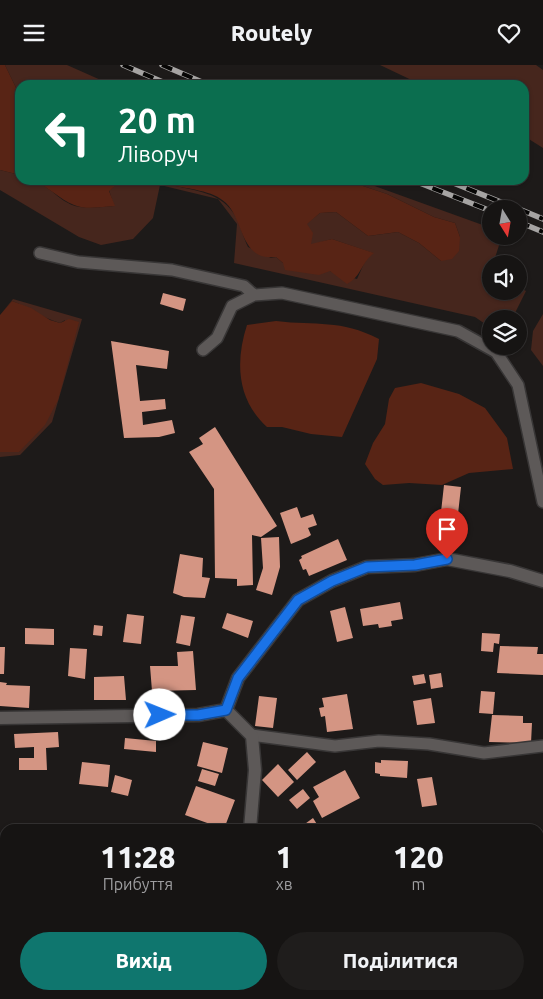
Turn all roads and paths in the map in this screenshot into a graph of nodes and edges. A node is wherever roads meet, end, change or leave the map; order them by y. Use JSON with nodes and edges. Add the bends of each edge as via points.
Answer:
{"nodes":[{"id":1,"x":40,"y":253,"type":"dead end"},
{"id":2,"x":254,"y":295,"type":"junction"},
{"id":3,"x":203,"y":350,"type":"dead end"},
{"id":4,"x":543,"y":502,"type":"edge"},
{"id":5,"x":543,"y":581,"type":"edge"},
{"id":6,"x":226,"y":710,"type":"junction"},
{"id":7,"x":0,"y":718,"type":"edge"},
{"id":8,"x":252,"y":736,"type":"junction"},
{"id":9,"x":543,"y":746,"type":"edge"},
{"id":10,"x":250,"y":824,"type":"edge"}],
"edges":[{"from":1,"to":2,"type":"lane","via":[[78,263],[172,269],[244,286]]},
{"from":2,"to":3,"type":"lane","via":[[232,306],[217,338]]},
{"from":2,"to":4,"type":"lane","via":[[282,293],[458,331],[496,352],[518,385]]},
{"from":5,"to":6,"type":"street","via":[[447,559],[415,565],[367,567],[332,581],[298,600],[238,678]]},
{"from":6,"to":7,"type":"street","via":[[198,715]]},
{"from":6,"to":8,"type":"street"},
{"from":8,"to":9,"type":"lane","via":[[335,745],[379,741],[429,744],[484,753]]},
{"from":8,"to":10,"type":"street","via":[[255,770]]}]}
